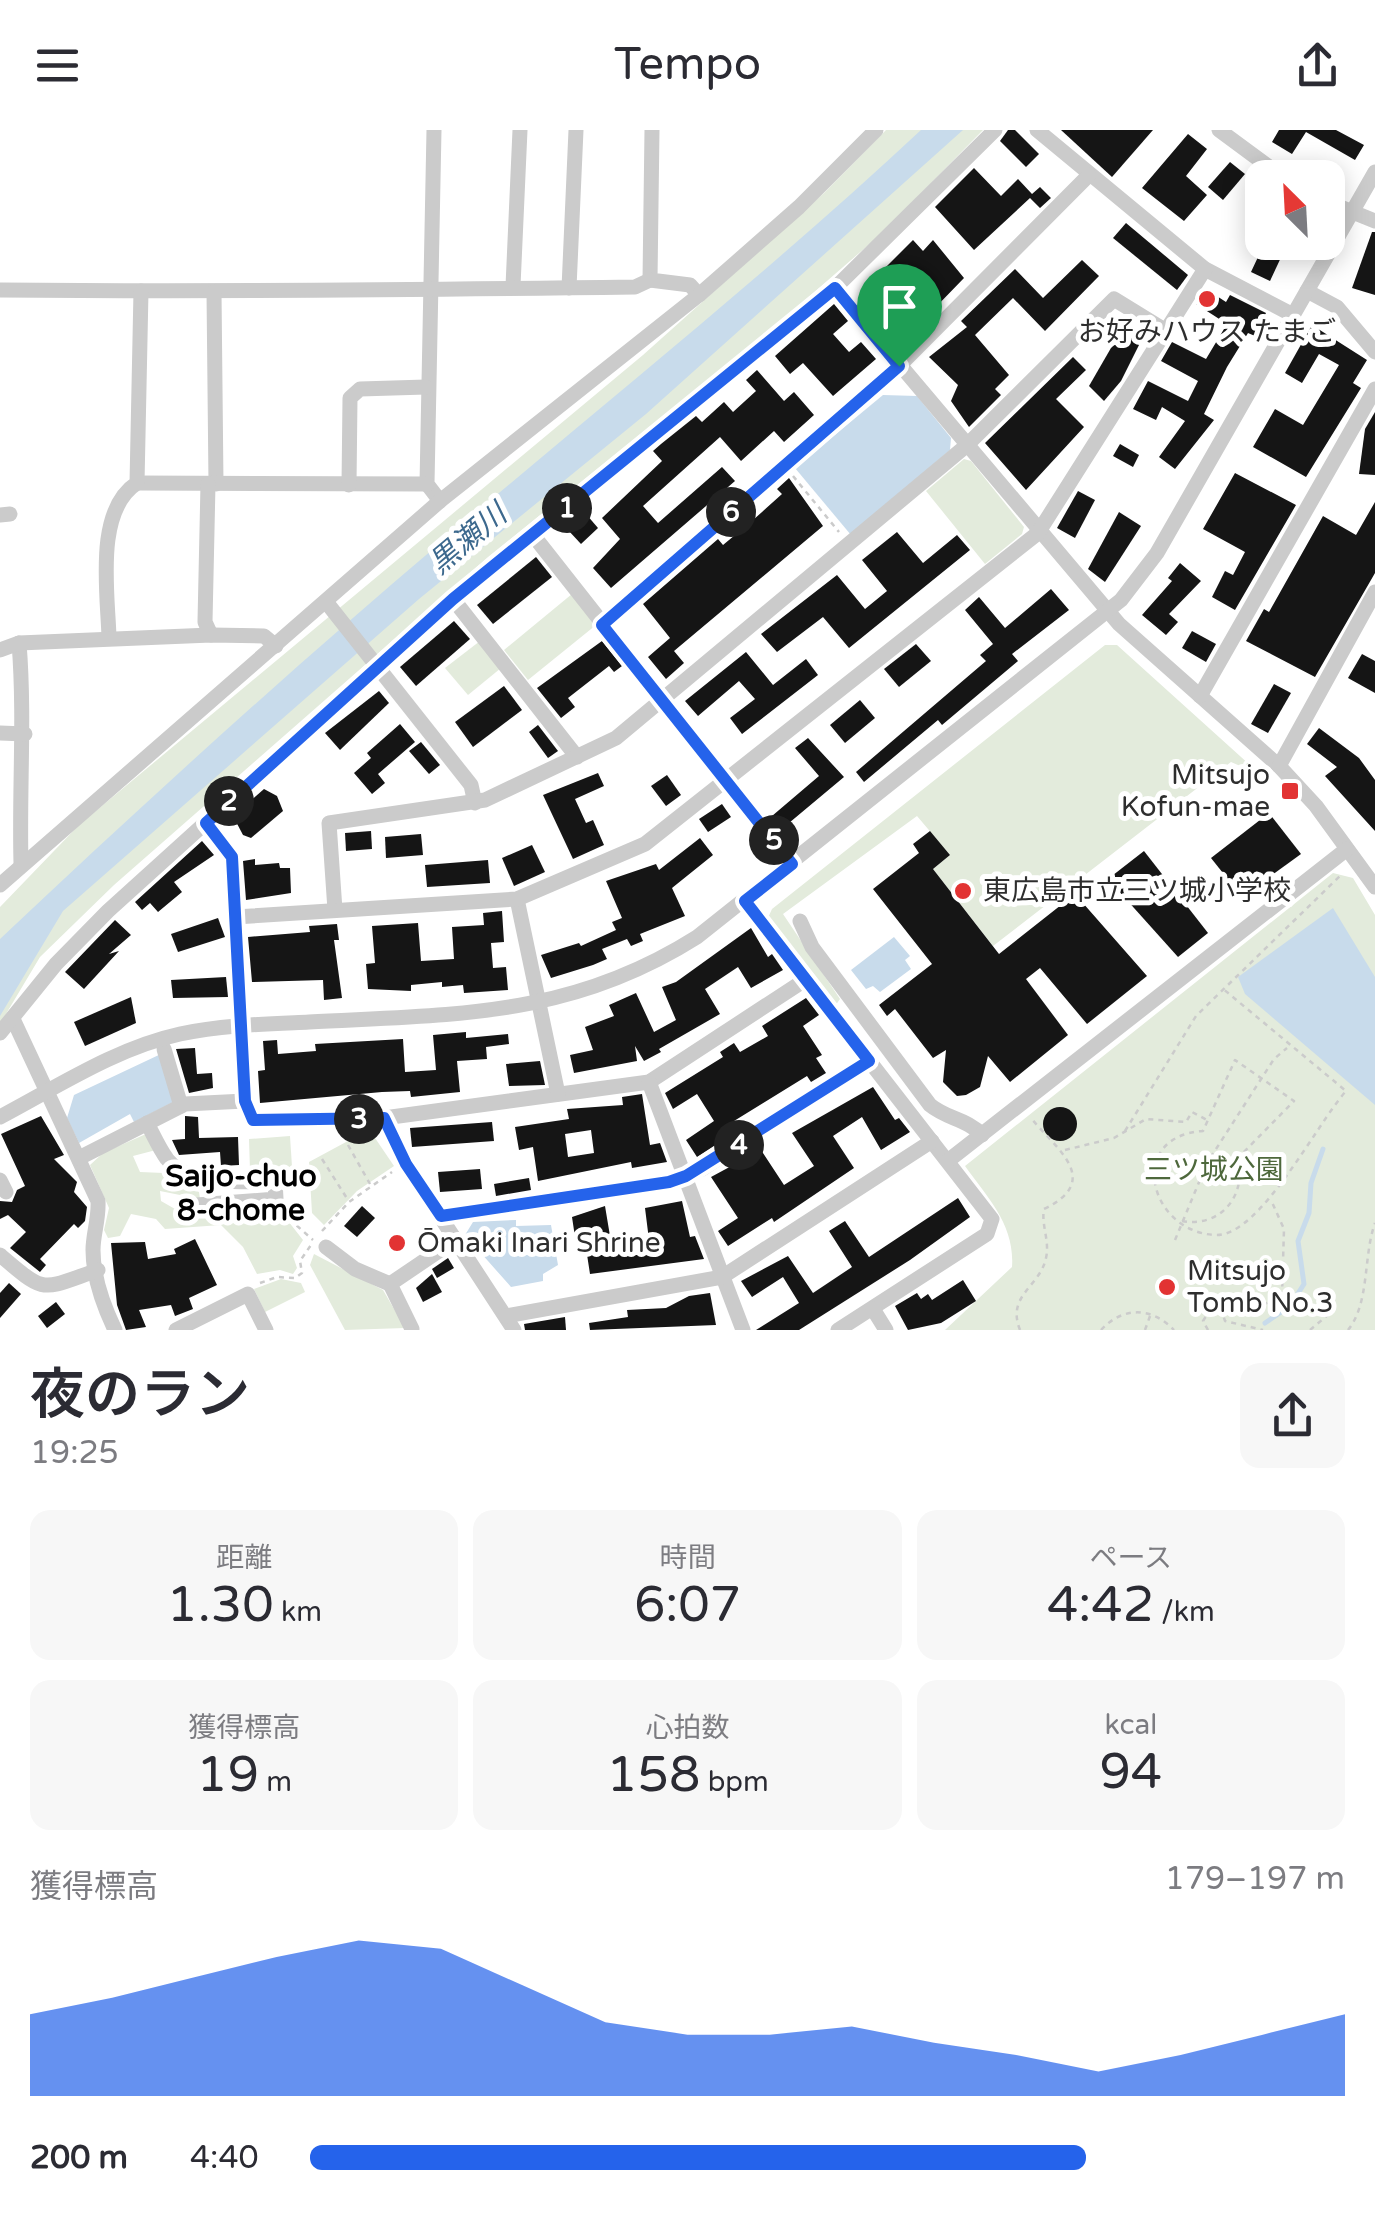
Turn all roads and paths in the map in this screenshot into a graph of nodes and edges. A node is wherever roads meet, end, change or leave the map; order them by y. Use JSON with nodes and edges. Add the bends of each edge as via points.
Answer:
{"nodes":[{"id":1,"x":434,"y":130,"type":"edge"},
{"id":2,"x":520,"y":130,"type":"edge"},
{"id":3,"x":576,"y":130,"type":"edge"},
{"id":4,"x":652,"y":130,"type":"edge"},
{"id":5,"x":876,"y":130,"type":"edge"},
{"id":6,"x":995,"y":130,"type":"edge"},
{"id":7,"x":1037,"y":130,"type":"edge"},
{"id":8,"x":1218,"y":130,"type":"edge"},
{"id":9,"x":1259,"y":160,"type":"edge"},
{"id":10,"x":1375,"y":172,"type":"edge"},
{"id":11,"x":1089,"y":175,"type":"junction"},
{"id":12,"x":1345,"y":210,"type":"edge"},
{"id":13,"x":1349,"y":212,"type":"junction"},
{"id":14,"x":1375,"y":221,"type":"edge"},
{"id":15,"x":1205,"y":269,"type":"junction"},
{"id":16,"x":650,"y":280,"type":"junction"},
{"id":17,"x":513,"y":286,"type":"junction"},
{"id":18,"x":570,"y":288,"type":"junction"},
{"id":19,"x":835,"y":288,"type":"junction"},
{"id":20,"x":0,"y":290,"type":"edge"},
{"id":21,"x":141,"y":291,"type":"junction"},
{"id":22,"x":1308,"y":291,"type":"junction"},
{"id":23,"x":214,"y":292,"type":"junction"},
{"id":24,"x":429,"y":292,"type":"junction"},
{"id":25,"x":699,"y":295,"type":"junction"},
{"id":26,"x":1294,"y":315,"type":"junction"},
{"id":27,"x":1166,"y":331,"type":"junction"},
{"id":28,"x":1375,"y":352,"type":"edge"},
{"id":29,"x":899,"y":366,"type":"junction"},
{"id":30,"x":426,"y":387,"type":"junction"},
{"id":31,"x":1375,"y":389,"type":"edge"},
{"id":32,"x":966,"y":446,"type":"junction"},
{"id":33,"x":784,"y":466,"type":"junction"},
{"id":34,"x":137,"y":483,"type":"junction"},
{"id":35,"x":212,"y":484,"type":"junction"},
{"id":36,"x":426,"y":484,"type":"junction"},
{"id":37,"x":349,"y":485,"type":"junction"},
{"id":38,"x":440,"y":500,"type":"junction"},
{"id":39,"x":1038,"y":532,"type":"junction"},
{"id":40,"x":534,"y":535,"type":"junction"},
{"id":41,"x":850,"y":544,"type":"junction"},
{"id":42,"x":1375,"y":592,"type":"edge"},
{"id":43,"x":453,"y":599,"type":"junction"},
{"id":44,"x":329,"y":606,"type":"junction"},
{"id":45,"x":1108,"y":612,"type":"junction"},
{"id":46,"x":602,"y":625,"type":"junction"},
{"id":47,"x":211,"y":635,"type":"junction"},
{"id":48,"x":109,"y":638,"type":"junction"},
{"id":49,"x":19,"y":643,"type":"junction"},
{"id":50,"x":276,"y":646,"type":"junction"},
{"id":51,"x":0,"y":650,"type":"edge"},
{"id":52,"x":378,"y":663,"type":"junction"},
{"id":53,"x":1200,"y":696,"type":"junction"},
{"id":54,"x":665,"y":700,"type":"junction"},
{"id":55,"x":0,"y":733,"type":"edge"},
{"id":56,"x":24,"y":734,"type":"junction"},
{"id":57,"x":576,"y":756,"type":"junction"},
{"id":58,"x":1279,"y":766,"type":"junction"},
{"id":59,"x":726,"y":780,"type":"junction"},
{"id":60,"x":0,"y":781,"type":"edge"},
{"id":61,"x":19,"y":781,"type":"junction"},
{"id":62,"x":475,"y":803,"type":"junction"},
{"id":63,"x":206,"y":823,"type":"junction"},
{"id":64,"x":1347,"y":848,"type":"junction"},
{"id":65,"x":21,"y":863,"type":"junction"},
{"id":66,"x":792,"y":864,"type":"junction"},
{"id":67,"x":1346,"y":870,"type":"dead end"},
{"id":68,"x":0,"y":885,"type":"edge"},
{"id":69,"x":1375,"y":887,"type":"edge"},
{"id":70,"x":516,"y":899,"type":"junction"},
{"id":71,"x":745,"y":901,"type":"junction"},
{"id":72,"x":336,"y":910,"type":"junction"},
{"id":73,"x":235,"y":917,"type":"junction"},
{"id":74,"x":800,"y":921,"type":"dead end"},
{"id":75,"x":805,"y":980,"type":"junction"},
{"id":76,"x":1222,"y":988,"type":"junction"},
{"id":77,"x":538,"y":1004,"type":"junction"},
{"id":78,"x":12,"y":1020,"type":"junction"},
{"id":79,"x":241,"y":1026,"type":"junction"},
{"id":80,"x":0,"y":1033,"type":"edge"},
{"id":81,"x":1287,"y":1048,"type":"dead end"},
{"id":82,"x":164,"y":1049,"type":"dead end"},
{"id":83,"x":869,"y":1061,"type":"junction"},
{"id":84,"x":1262,"y":1079,"type":"junction"},
{"id":85,"x":650,"y":1082,"type":"junction"},
{"id":86,"x":46,"y":1092,"type":"junction"},
{"id":87,"x":558,"y":1094,"type":"junction"},
{"id":88,"x":245,"y":1101,"type":"junction"},
{"id":89,"x":181,"y":1106,"type":"junction"},
{"id":90,"x":1026,"y":1112,"type":"dead end"},
{"id":91,"x":0,"y":1117,"type":"edge"},
{"id":92,"x":384,"y":1118,"type":"junction"},
{"id":93,"x":1208,"y":1121,"type":"junction"},
{"id":94,"x":147,"y":1123,"type":"junction"},
{"id":95,"x":1125,"y":1131,"type":"junction"},
{"id":96,"x":982,"y":1134,"type":"junction"},
{"id":97,"x":932,"y":1141,"type":"junction"},
{"id":98,"x":348,"y":1144,"type":"dead end"},
{"id":99,"x":1063,"y":1150,"type":"junction"},
{"id":100,"x":79,"y":1158,"type":"junction"},
{"id":101,"x":322,"y":1159,"type":"dead end"},
{"id":102,"x":949,"y":1160,"type":"junction"},
{"id":103,"x":686,"y":1176,"type":"junction"},
{"id":104,"x":382,"y":1178,"type":"dead end"},
{"id":105,"x":371,"y":1185,"type":"junction"},
{"id":106,"x":288,"y":1196,"type":"dead end"},
{"id":107,"x":1271,"y":1198,"type":"junction"},
{"id":108,"x":349,"y":1202,"type":"junction"},
{"id":109,"x":183,"y":1206,"type":"dead end"},
{"id":110,"x":441,"y":1216,"type":"junction"},
{"id":111,"x":1182,"y":1220,"type":"junction"},
{"id":112,"x":1375,"y":1223,"type":"edge"},
{"id":113,"x":455,"y":1240,"type":"junction"},
{"id":114,"x":1175,"y":1240,"type":"dead end"},
{"id":115,"x":320,"y":1244,"type":"junction"},
{"id":116,"x":0,"y":1255,"type":"edge"},
{"id":117,"x":98,"y":1270,"type":"junction"},
{"id":118,"x":722,"y":1277,"type":"junction"},
{"id":119,"x":269,"y":1278,"type":"dead end"},
{"id":120,"x":390,"y":1284,"type":"junction"},
{"id":121,"x":1221,"y":1306,"type":"junction"},
{"id":122,"x":873,"y":1309,"type":"junction"},
{"id":123,"x":1335,"y":1309,"type":"dead end"},
{"id":124,"x":1151,"y":1315,"type":"junction"},
{"id":125,"x":510,"y":1323,"type":"edge"},
{"id":126,"x":412,"y":1329,"type":"edge"},
{"id":127,"x":115,"y":1330,"type":"edge"},
{"id":128,"x":176,"y":1330,"type":"edge"},
{"id":129,"x":266,"y":1330,"type":"edge"},
{"id":130,"x":743,"y":1330,"type":"edge"},
{"id":131,"x":838,"y":1330,"type":"edge"},
{"id":132,"x":886,"y":1330,"type":"edge"},
{"id":133,"x":1020,"y":1330,"type":"edge"},
{"id":134,"x":1102,"y":1330,"type":"edge"},
{"id":135,"x":1145,"y":1330,"type":"edge"},
{"id":136,"x":1174,"y":1330,"type":"edge"},
{"id":137,"x":1208,"y":1330,"type":"edge"},
{"id":138,"x":1262,"y":1330,"type":"edge"},
{"id":139,"x":1310,"y":1330,"type":"edge"},
{"id":140,"x":1348,"y":1330,"type":"edge"}],
"edges":[{"from":1,"to":24,"type":"street"},
{"from":2,"to":17,"type":"street"},
{"from":3,"to":18,"type":"street"},
{"from":4,"to":16,"type":"street"},
{"from":5,"to":25,"type":"street"},
{"from":6,"to":19,"type":"street"},
{"from":7,"to":11,"type":"street"},
{"from":8,"to":9,"type":"street"},
{"from":10,"to":13,"type":"street"},
{"from":11,"to":15,"type":"street"},
{"from":11,"to":29,"type":"street"},
{"from":12,"to":13,"type":"street"},
{"from":13,"to":14,"type":"street"},
{"from":13,"to":22,"type":"street"},
{"from":15,"to":26,"type":"street"},
{"from":15,"to":27,"type":"street"},
{"from":16,"to":18,"type":"street","via":[[635,287]]},
{"from":16,"to":25,"type":"street","via":[[690,285]]},
{"from":17,"to":18,"type":"street"},
{"from":17,"to":24,"type":"street"},
{"from":19,"to":29,"type":"street"},
{"from":19,"to":40,"type":"street"},
{"from":20,"to":21,"type":"street"},
{"from":21,"to":23,"type":"street"},
{"from":21,"to":34,"type":"street"},
{"from":22,"to":26,"type":"street"},
{"from":22,"to":28,"type":"street","via":[[1337,307]]},
{"from":23,"to":24,"type":"street"},
{"from":23,"to":35,"type":"street"},
{"from":24,"to":30,"type":"street"},
{"from":25,"to":38,"type":"street"},
{"from":26,"to":45,"type":"street","via":[[1156,553]]},
{"from":27,"to":32,"type":"street","via":[[1114,299]]},
{"from":27,"to":39,"type":"street"},
{"from":29,"to":32,"type":"street"},
{"from":29,"to":33,"type":"street"},
{"from":30,"to":36,"type":"street"},
{"from":30,"to":37,"type":"street","via":[[360,389],[350,398]]},
{"from":31,"to":53,"type":"street"},
{"from":32,"to":39,"type":"street"},
{"from":32,"to":41,"type":"street"},
{"from":33,"to":41,"type":"path"},
{"from":33,"to":46,"type":"street"},
{"from":34,"to":35,"type":"street"},
{"from":34,"to":48,"type":"street","via":[[124,491],[107,554]]},
{"from":35,"to":37,"type":"street"},
{"from":35,"to":47,"type":"street","via":[[205,622]]},
{"from":36,"to":37,"type":"street"},
{"from":36,"to":38,"type":"street"},
{"from":38,"to":44,"type":"street"},
{"from":39,"to":45,"type":"street"},
{"from":39,"to":59,"type":"street"},
{"from":40,"to":43,"type":"street"},
{"from":40,"to":46,"type":"street"},
{"from":41,"to":54,"type":"street"},
{"from":42,"to":58,"type":"street"},
{"from":43,"to":52,"type":"street"},
{"from":43,"to":57,"type":"street"},
{"from":44,"to":50,"type":"street"},
{"from":44,"to":52,"type":"street"},
{"from":45,"to":53,"type":"street"},
{"from":45,"to":66,"type":"street"},
{"from":46,"to":54,"type":"street"},
{"from":47,"to":48,"type":"street"},
{"from":47,"to":50,"type":"street","via":[[264,636]]},
{"from":48,"to":49,"type":"street"},
{"from":49,"to":51,"type":"street"},
{"from":49,"to":56,"type":"street"},
{"from":50,"to":65,"type":"street"},
{"from":52,"to":62,"type":"street","via":[[470,785]]},
{"from":52,"to":63,"type":"street"},
{"from":53,"to":58,"type":"street"},
{"from":54,"to":57,"type":"street","via":[[616,738]]},
{"from":54,"to":59,"type":"street"},
{"from":55,"to":56,"type":"street"},
{"from":56,"to":61,"type":"street"},
{"from":57,"to":62,"type":"street"},
{"from":58,"to":64,"type":"street"},
{"from":59,"to":66,"type":"street"},
{"from":59,"to":70,"type":"street","via":[[646,844]]},
{"from":60,"to":61,"type":"street"},
{"from":61,"to":65,"type":"street"},
{"from":62,"to":72,"type":"street","via":[[329,822]]},
{"from":63,"to":73,"type":"street","via":[[232,857]]},
{"from":63,"to":78,"type":"street","via":[[56,964]]},
{"from":64,"to":69,"type":"street"},
{"from":64,"to":96,"type":"street"},
{"from":65,"to":68,"type":"street"},
{"from":66,"to":71,"type":"street"},
{"from":67,"to":76,"type":"path"},
{"from":70,"to":72,"type":"street"},
{"from":70,"to":77,"type":"street"},
{"from":71,"to":75,"type":"street"},
{"from":71,"to":77,"type":"street","via":[[632,974]]},
{"from":72,"to":73,"type":"street"},
{"from":73,"to":79,"type":"street"},
{"from":74,"to":96,"type":"street","via":[[812,948],[930,1105]]},
{"from":75,"to":83,"type":"street"},
{"from":75,"to":85,"type":"street"},
{"from":76,"to":95,"type":"path","via":[[1196,1016]]},
{"from":76,"to":107,"type":"path","via":[[1346,1091]]},
{"from":77,"to":79,"type":"street"},
{"from":77,"to":87,"type":"street"},
{"from":78,"to":80,"type":"street"},
{"from":78,"to":86,"type":"street"},
{"from":79,"to":86,"type":"street","via":[[155,1040]]},
{"from":79,"to":88,"type":"street"},
{"from":81,"to":84,"type":"path"},
{"from":82,"to":89,"type":"street"},
{"from":83,"to":97,"type":"street"},
{"from":83,"to":103,"type":"street"},
{"from":84,"to":93,"type":"path","via":[[1235,1060]]},
{"from":84,"to":111,"type":"path","via":[[1208,1162]]},
{"from":84,"to":111,"type":"path","via":[[1294,1101],[1238,1158],[1240,1187],[1227,1209],[1205,1220]]},
{"from":85,"to":87,"type":"street"},
{"from":85,"to":103,"type":"street"},
{"from":86,"to":91,"type":"street"},
{"from":86,"to":100,"type":"street"},
{"from":87,"to":92,"type":"street"},
{"from":88,"to":89,"type":"street"},
{"from":88,"to":92,"type":"street","via":[[253,1120]]},
{"from":89,"to":94,"type":"street"},
{"from":90,"to":99,"type":"path"},
{"from":92,"to":110,"type":"street"},
{"from":93,"to":95,"type":"path","via":[[1192,1112],[1186,1122],[1146,1120]]},
{"from":93,"to":111,"type":"path","via":[[1203,1131],[1168,1144],[1155,1164],[1159,1201]]},
{"from":94,"to":100,"type":"street"},
{"from":94,"to":109,"type":"street","via":[[169,1162],[182,1168],[240,1184],[275,1180],[276,1199]]},
{"from":95,"to":99,"type":"path"},
{"from":96,"to":102,"type":"street"},
{"from":97,"to":102,"type":"street"},
{"from":97,"to":118,"type":"street"},
{"from":98,"to":105,"type":"path"},
{"from":99,"to":133,"type":"path","via":[[1071,1188],[1044,1209],[1047,1257],[1019,1297]]},
{"from":100,"to":117,"type":"street","via":[[98,1202]]},
{"from":101,"to":108,"type":"path"},
{"from":102,"to":122,"type":"street","via":[[992,1219],[988,1234]]},
{"from":103,"to":110,"type":"street"},
{"from":103,"to":118,"type":"street"},
{"from":104,"to":105,"type":"path"},
{"from":105,"to":108,"type":"path"},
{"from":106,"to":115,"type":"path","via":[[291,1218]]},
{"from":107,"to":111,"type":"path","via":[[1229,1233],[1204,1232]]},
{"from":107,"to":121,"type":"path","via":[[1284,1229],[1282,1295],[1250,1312]]},
{"from":108,"to":115,"type":"path"},
{"from":110,"to":113,"type":"street"},
{"from":111,"to":114,"type":"path"},
{"from":112,"to":140,"type":"path","via":[[1360,1304]]},
{"from":113,"to":120,"type":"street"},
{"from":113,"to":125,"type":"street"},
{"from":115,"to":119,"type":"path","via":[[300,1261],[302,1273],[295,1278]]},
{"from":115,"to":120,"type":"street"},
{"from":116,"to":117,"type":"street","via":[[47,1288]]},
{"from":117,"to":127,"type":"street"},
{"from":118,"to":125,"type":"street"},
{"from":118,"to":130,"type":"street"},
{"from":120,"to":126,"type":"street"},
{"from":121,"to":137,"type":"path","via":[[1205,1312]]},
{"from":121,"to":138,"type":"path","via":[[1225,1321]]},
{"from":122,"to":131,"type":"street"},
{"from":122,"to":132,"type":"street"},
{"from":123,"to":139,"type":"path"},
{"from":124,"to":134,"type":"path","via":[[1124,1314]]},
{"from":124,"to":135,"type":"path"},
{"from":124,"to":136,"type":"path"},
{"from":128,"to":129,"type":"street","via":[[248,1294]]}]}
